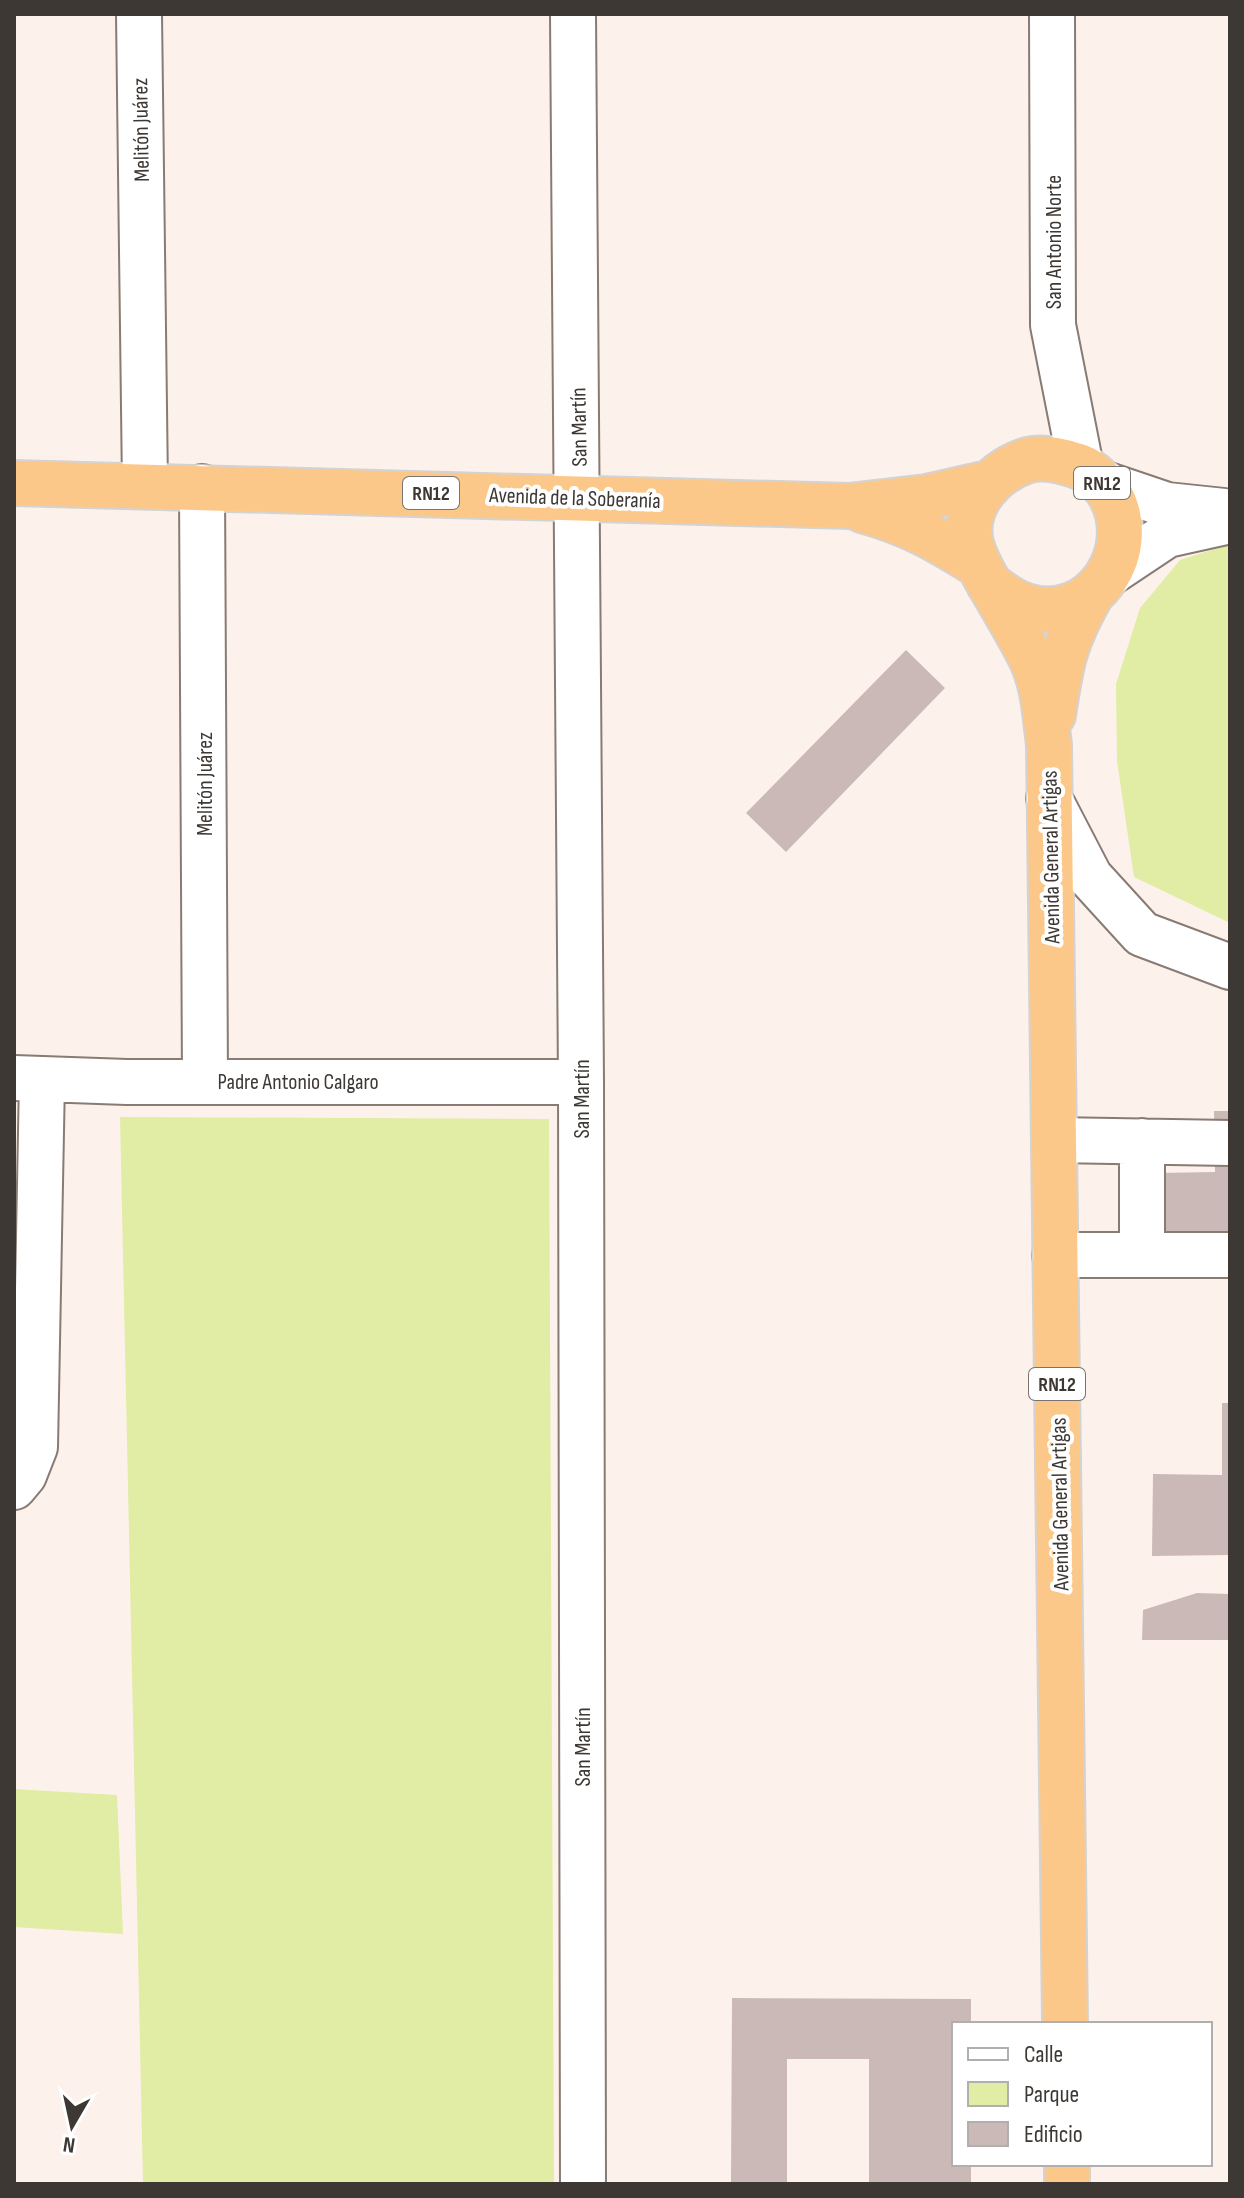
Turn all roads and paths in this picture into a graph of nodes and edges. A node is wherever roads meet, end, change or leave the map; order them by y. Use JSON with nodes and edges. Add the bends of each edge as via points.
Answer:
{"nodes":[{"id":1,"x":139,"y":14,"type":"edge"},
{"id":2,"x":573,"y":14,"type":"edge"},
{"id":3,"x":1052,"y":14,"type":"edge"},
{"id":4,"x":1091,"y":475,"type":"junction"},
{"id":5,"x":14,"y":483,"type":"edge"},
{"id":6,"x":989,"y":483,"type":"junction"},
{"id":7,"x":145,"y":486,"type":"junction"},
{"id":8,"x":202,"y":487,"type":"junction"},
{"id":9,"x":578,"y":497,"type":"junction"},
{"id":10,"x":849,"y":506,"type":"junction"},
{"id":11,"x":1230,"y":511,"type":"edge"},
{"id":12,"x":1230,"y":521,"type":"edge"},
{"id":13,"x":983,"y":574,"type":"junction"},
{"id":14,"x":1101,"y":583,"type":"junction"},
{"id":15,"x":1049,"y":745,"type":"junction"},
{"id":16,"x":1049,"y":798,"type":"junction"},
{"id":17,"x":1230,"y":967,"type":"edge"},
{"id":18,"x":28,"y":1078,"type":"edge"},
{"id":19,"x":205,"y":1080,"type":"junction"},
{"id":20,"x":581,"y":1082,"type":"junction"},
{"id":21,"x":1054,"y":1140,"type":"junction"},
{"id":22,"x":1142,"y":1141,"type":"junction"},
{"id":23,"x":1230,"y":1143,"type":"edge"},
{"id":24,"x":1055,"y":1255,"type":"junction"},
{"id":25,"x":1142,"y":1255,"type":"junction"},
{"id":26,"x":1230,"y":1255,"type":"edge"},
{"id":27,"x":14,"y":1487,"type":"edge"},
{"id":28,"x":1065,"y":2022,"type":"edge"},
{"id":29,"x":583,"y":2184,"type":"edge"}],
"edges":[{"from":1,"to":7,"type":"street","name":"Melitón Juárez"},
{"from":2,"to":9,"type":"street","name":"San Martín"},
{"from":3,"to":4,"type":"street","name":"San Antonio Norte","via":[[1053,325]]},
{"from":4,"to":6,"type":"highway","number":"RN12","via":[[1057,459],[1032,459],[1008,467]]},
{"from":4,"to":11,"type":"street","number":"RN12","via":[[1167,505]]},
{"from":4,"to":14,"type":"highway","number":"RN12","via":[[1115,503],[1121,527],[1119,551]]},
{"from":5,"to":7,"type":"highway","name":"Avenida de la Soberanía","number":"RN12"},
{"from":6,"to":10,"type":"highway","name":"Avenida de la Soberanía","number":"RN12"},
{"from":6,"to":13,"type":"highway","number":"RN12","via":[[970,522],[970,544]]},
{"from":7,"to":8,"type":"highway","name":"Avenida de la Soberanía","number":"RN12"},
{"from":8,"to":9,"type":"highway","name":"Avenida de la Soberanía","number":"RN12"},
{"from":8,"to":19,"type":"street","name":"Melitón Juárez"},
{"from":9,"to":10,"type":"highway","name":"Avenida de la Soberanía","number":"RN12"},
{"from":9,"to":20,"type":"street","name":"San Martín"},
{"from":10,"to":13,"type":"highway","name":"Avenida de la Soberanía","number":"RN12","via":[[924,531]]},
{"from":12,"to":14,"type":"street","number":"RN12","via":[[1167,535]]},
{"from":13,"to":14,"type":"highway","number":"RN12","via":[[1007,598],[1028,607],[1073,604]]},
{"from":13,"to":15,"type":"highway","name":"Avenida General Artigas","number":"RN12","via":[[1042,687]]},
{"from":14,"to":15,"type":"highway","name":"Avenida General Artigas","number":"RN12","via":[[1071,630],[1061,661]]},
{"from":15,"to":16,"type":"highway","name":"Avenida General Artigas","number":"RN12"},
{"from":16,"to":17,"type":"street","via":[[1090,877],[1142,934]]},
{"from":16,"to":21,"type":"highway","name":"Avenida General Artigas","number":"RN12"},
{"from":18,"to":19,"type":"street","name":"Padre Antonio Calgaro"},
{"from":18,"to":27,"type":"street","via":[[35,1447]]},
{"from":19,"to":20,"type":"street","name":"Padre Antonio Calgaro"},
{"from":20,"to":29,"type":"street","name":"San Martín"},
{"from":21,"to":22,"type":"street"},
{"from":21,"to":24,"type":"highway","name":"Avenida General Artigas","number":"RN12"},
{"from":22,"to":23,"type":"street"},
{"from":22,"to":25,"type":"street"},
{"from":24,"to":25,"type":"street"},
{"from":24,"to":28,"type":"highway","name":"Avenida General Artigas","number":"RN12"},
{"from":25,"to":26,"type":"street"}]}
